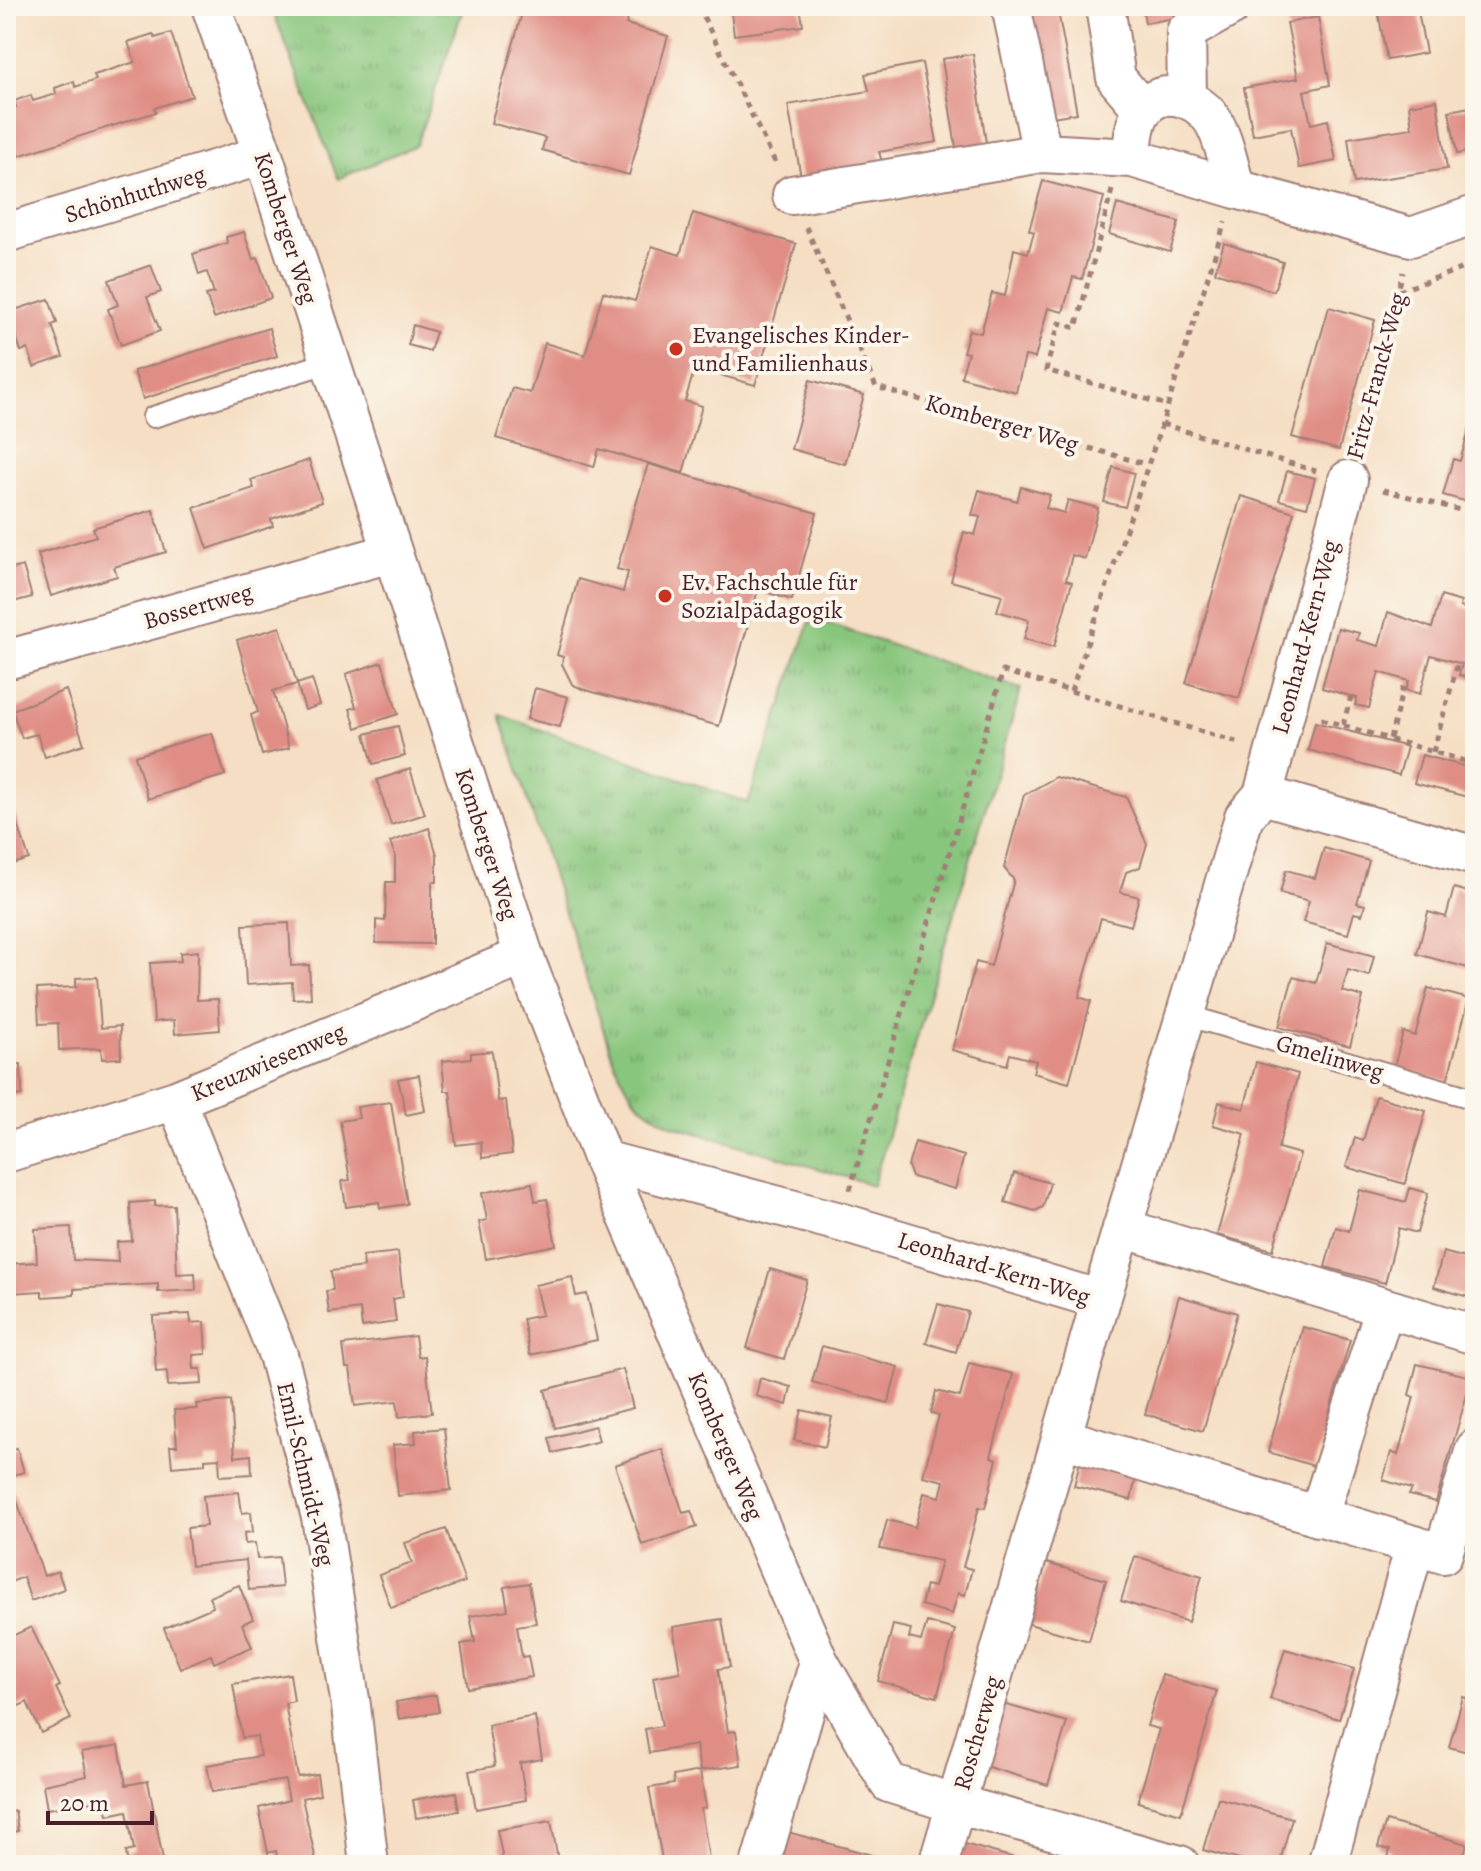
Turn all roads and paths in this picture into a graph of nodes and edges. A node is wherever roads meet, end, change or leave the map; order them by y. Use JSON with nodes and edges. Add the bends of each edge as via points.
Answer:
{"nodes":[{"id":1,"x":211,"y":6,"type":"edge"},
{"id":2,"x":698,"y":6,"type":"edge"},
{"id":3,"x":1011,"y":6,"type":"edge"},
{"id":4,"x":1105,"y":6,"type":"edge"},
{"id":5,"x":1232,"y":6,"type":"edge"},
{"id":6,"x":1187,"y":98,"type":"junction"},
{"id":7,"x":1143,"y":110,"type":"junction"},
{"id":8,"x":1042,"y":153,"type":"junction"},
{"id":9,"x":263,"y":155,"type":"junction"},
{"id":10,"x":1126,"y":158,"type":"junction"},
{"id":11,"x":1236,"y":189,"type":"junction"},
{"id":12,"x":792,"y":195,"type":"junction"},
{"id":13,"x":1475,"y":215,"type":"edge"},
{"id":14,"x":6,"y":233,"type":"edge"},
{"id":15,"x":1411,"y":237,"type":"junction"},
{"id":16,"x":1475,"y":264,"type":"edge"},
{"id":17,"x":1399,"y":291,"type":"junction"},
{"id":18,"x":330,"y":362,"type":"junction"},
{"id":19,"x":1167,"y":405,"type":"junction"},
{"id":20,"x":153,"y":417,"type":"dead end"},
{"id":21,"x":1162,"y":424,"type":"junction"},
{"id":22,"x":1145,"y":464,"type":"junction"},
{"id":23,"x":1348,"y":480,"type":"junction"},
{"id":24,"x":1475,"y":514,"type":"edge"},
{"id":25,"x":391,"y":553,"type":"junction"},
{"id":26,"x":6,"y":660,"type":"edge"},
{"id":27,"x":1458,"y":663,"type":"dead end"},
{"id":28,"x":1405,"y":680,"type":"dead end"},
{"id":29,"x":1071,"y":691,"type":"junction"},
{"id":30,"x":1351,"y":696,"type":"dead end"},
{"id":31,"x":1286,"y":709,"type":"junction"},
{"id":32,"x":1343,"y":725,"type":"junction"},
{"id":33,"x":1390,"y":739,"type":"junction"},
{"id":34,"x":1433,"y":752,"type":"junction"},
{"id":35,"x":1274,"y":754,"type":"junction"},
{"id":36,"x":1475,"y":764,"type":"edge"},
{"id":37,"x":1263,"y":795,"type":"junction"},
{"id":38,"x":1475,"y":856,"type":"edge"},
{"id":39,"x":524,"y":956,"type":"junction"},
{"id":40,"x":1185,"y":1015,"type":"junction"},
{"id":41,"x":1475,"y":1099,"type":"edge"},
{"id":42,"x":176,"y":1100,"type":"junction"},
{"id":43,"x":6,"y":1153,"type":"edge"},
{"id":44,"x":603,"y":1160,"type":"junction"},
{"id":45,"x":840,"y":1222,"type":"junction"},
{"id":46,"x":1122,"y":1228,"type":"junction"},
{"id":47,"x":1101,"y":1300,"type":"junction"},
{"id":48,"x":1384,"y":1310,"type":"junction"},
{"id":49,"x":1475,"y":1335,"type":"edge"},
{"id":50,"x":1063,"y":1438,"type":"junction"},
{"id":51,"x":1475,"y":1449,"type":"edge"},
{"id":52,"x":1318,"y":1517,"type":"junction"},
{"id":53,"x":1429,"y":1549,"type":"junction"},
{"id":54,"x":819,"y":1662,"type":"junction"},
{"id":55,"x":956,"y":1804,"type":"junction"},
{"id":56,"x":369,"y":1865,"type":"edge"},
{"id":57,"x":760,"y":1865,"type":"edge"},
{"id":58,"x":938,"y":1865,"type":"edge"},
{"id":59,"x":1180,"y":1865,"type":"edge"},
{"id":60,"x":1327,"y":1865,"type":"edge"}],
"edges":[{"from":1,"to":9,"type":"street","name":"Komberger Weg"},
{"from":2,"to":12,"type":"path"},
{"from":3,"to":8,"type":"street"},
{"from":4,"to":7,"type":"street","via":[[1116,78]]},
{"from":5,"to":6,"type":"street","via":[[1186,32]]},
{"from":6,"to":7,"type":"street","via":[[1158,97]]},
{"from":6,"to":11,"type":"street","via":[[1214,122]]},
{"from":7,"to":10,"type":"street"},
{"from":8,"to":10,"type":"street"},
{"from":8,"to":12,"type":"street"},
{"from":9,"to":14,"type":"street","name":"Schönhuthweg"},
{"from":9,"to":18,"type":"street","name":"Komberger Weg"},
{"from":10,"to":11,"type":"street"},
{"from":10,"to":19,"type":"path","via":[[1076,328],[1059,323],[1046,370]]},
{"from":11,"to":15,"type":"street"},
{"from":11,"to":19,"type":"path"},
{"from":12,"to":22,"type":"path","name":"Komberger Weg","via":[[876,387]]},
{"from":13,"to":15,"type":"street"},
{"from":15,"to":17,"type":"path","name":"Fritz-Franck-Weg"},
{"from":16,"to":17,"type":"path"},
{"from":17,"to":23,"type":"path","name":"Fritz-Franck-Weg"},
{"from":18,"to":20,"type":"lane"},
{"from":18,"to":25,"type":"street","name":"Komberger Weg"},
{"from":19,"to":21,"type":"path"},
{"from":21,"to":22,"type":"path"},
{"from":21,"to":23,"type":"path"},
{"from":22,"to":29,"type":"path"},
{"from":23,"to":24,"type":"path","name":"Fritz-Franck-Weg"},
{"from":23,"to":31,"type":"street","name":"Leonhard-Kern-Weg"},
{"from":25,"to":26,"type":"street","name":"Bossertweg"},
{"from":25,"to":39,"type":"street","name":"Komberger Weg"},
{"from":27,"to":34,"type":"path"},
{"from":28,"to":33,"type":"path"},
{"from":29,"to":35,"type":"path"},
{"from":29,"to":45,"type":"path","via":[[1003,671]]},
{"from":30,"to":32,"type":"path"},
{"from":31,"to":32,"type":"path"},
{"from":31,"to":35,"type":"street","name":"Leonhard-Kern-Weg"},
{"from":32,"to":33,"type":"path"},
{"from":33,"to":34,"type":"path"},
{"from":34,"to":36,"type":"path"},
{"from":35,"to":37,"type":"street","name":"Leonhard-Kern-Weg"},
{"from":37,"to":38,"type":"street"},
{"from":37,"to":40,"type":"street","name":"Leonhard-Kern-Weg","via":[[1244,817]]},
{"from":39,"to":42,"type":"street","name":"Kreuzwiesenweg"},
{"from":39,"to":44,"type":"street","name":"Komberger Weg"},
{"from":40,"to":41,"type":"lane","name":"Gmelinweg"},
{"from":40,"to":46,"type":"street","name":"Leonhard-Kern-Weg"},
{"from":42,"to":43,"type":"street","name":"Kreuzwiesenweg"},
{"from":42,"to":56,"type":"street","name":"Emil-Schmidt-Weg","via":[[278,1355],[321,1517]]},
{"from":44,"to":45,"type":"street","name":"Leonhard-Kern-Weg"},
{"from":44,"to":54,"type":"street","name":"Komberger Weg"},
{"from":45,"to":47,"type":"street","name":"Leonhard-Kern-Weg"},
{"from":46,"to":47,"type":"street","name":"Leonhard-Kern-Weg"},
{"from":46,"to":48,"type":"street"},
{"from":47,"to":50,"type":"street","name":"Roscherweg"},
{"from":48,"to":49,"type":"street"},
{"from":48,"to":52,"type":"street"},
{"from":50,"to":52,"type":"street"},
{"from":50,"to":55,"type":"street","name":"Roscherweg"},
{"from":51,"to":53,"type":"street"},
{"from":52,"to":53,"type":"street"},
{"from":53,"to":60,"type":"street"},
{"from":54,"to":55,"type":"street","name":"Komberger Weg","via":[[889,1783]]},
{"from":54,"to":57,"type":"street"},
{"from":55,"to":58,"type":"street"},
{"from":55,"to":59,"type":"street","name":"Roscherweg"}]}
